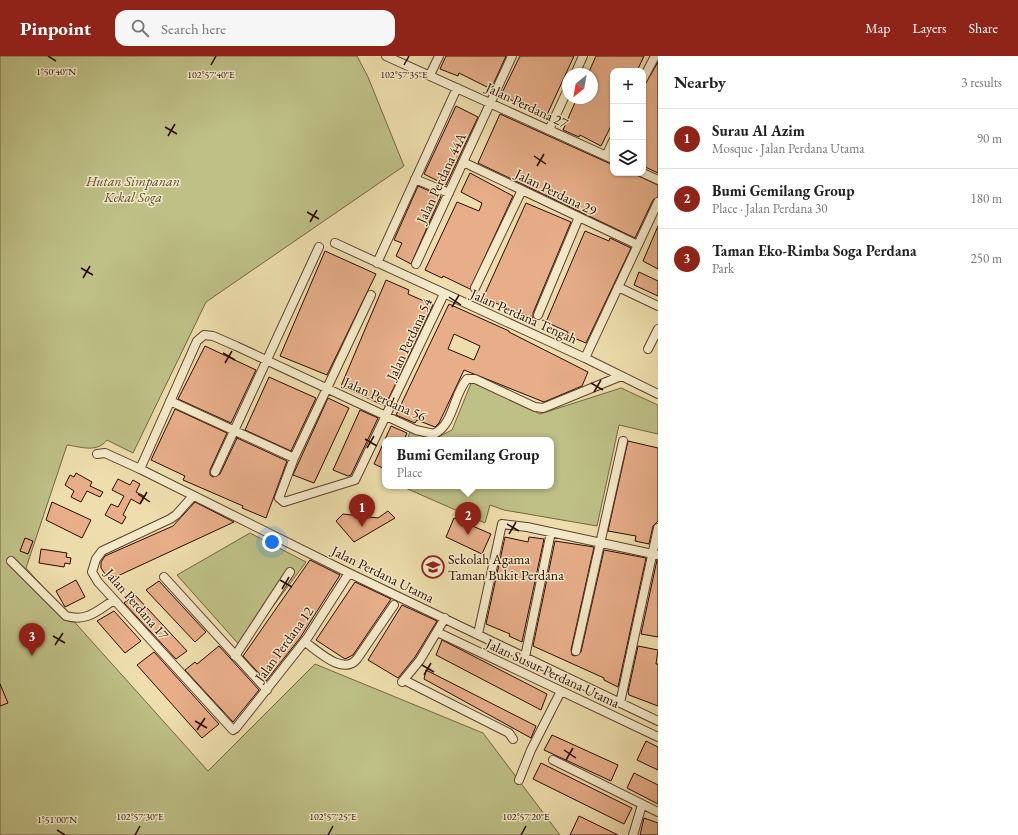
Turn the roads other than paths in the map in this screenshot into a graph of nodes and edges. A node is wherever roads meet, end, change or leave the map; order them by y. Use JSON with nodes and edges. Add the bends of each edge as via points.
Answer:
{"nodes":[{"id":1,"x":386,"y":56,"type":"edge"},
{"id":2,"x":439,"y":56,"type":"edge"},
{"id":3,"x":512,"y":56,"type":"edge"},
{"id":4,"x":583,"y":56,"type":"edge"},
{"id":5,"x":654,"y":56,"type":"edge"},
{"id":6,"x":578,"y":68,"type":"edge"},
{"id":7,"x":646,"y":73,"type":"edge"},
{"id":8,"x":430,"y":75,"type":"junction"},
{"id":9,"x":457,"y":88,"type":"junction"},
{"id":10,"x":562,"y":102,"type":"edge"},
{"id":11,"x":490,"y":103,"type":"junction"},
{"id":12,"x":549,"y":130,"type":"junction"},
{"id":13,"x":609,"y":158,"type":"edge"},
{"id":14,"x":463,"y":162,"type":"junction"},
{"id":15,"x":646,"y":174,"type":"edge"},
{"id":16,"x":415,"y":180,"type":"junction"},
{"id":17,"x":658,"y":180,"type":"edge"},
{"id":18,"x":522,"y":190,"type":"junction"},
{"id":19,"x":449,"y":193,"type":"junction"},
{"id":20,"x":658,"y":202,"type":"edge"},
{"id":21,"x":579,"y":217,"type":"junction"},
{"id":22,"x":335,"y":243,"type":"dead end"},
{"id":23,"x":638,"y":245,"type":"junction"},
{"id":24,"x":319,"y":247,"type":"dead end"},
{"id":25,"x":377,"y":262,"type":"junction"},
{"id":26,"x":416,"y":264,"type":"dead end"},
{"id":27,"x":618,"y":287,"type":"junction"},
{"id":28,"x":475,"y":288,"type":"dead end"},
{"id":29,"x":444,"y":294,"type":"junction"},
{"id":30,"x":372,"y":295,"type":"dead end"},
{"id":31,"x":658,"y":306,"type":"edge"},
{"id":32,"x":538,"y":315,"type":"dead end"},
{"id":33,"x":658,"y":329,"type":"edge"},
{"id":34,"x":648,"y":349,"type":"dead end"},
{"id":35,"x":585,"y":358,"type":"junction"},
{"id":36,"x":266,"y":360,"type":"junction"},
{"id":37,"x":621,"y":376,"type":"junction"},
{"id":38,"x":327,"y":388,"type":"junction"},
{"id":39,"x":658,"y":394,"type":"edge"},
{"id":40,"x":170,"y":401,"type":"junction"},
{"id":41,"x":387,"y":416,"type":"junction"},
{"id":42,"x":234,"y":431,"type":"junction"},
{"id":43,"x":623,"y":441,"type":"dead end"},
{"id":44,"x":97,"y":454,"type":"dead end"},
{"id":45,"x":294,"y":458,"type":"junction"},
{"id":46,"x":140,"y":469,"type":"junction"},
{"id":47,"x":215,"y":472,"type":"dead end"},
{"id":48,"x":193,"y":496,"type":"junction"},
{"id":49,"x":658,"y":528,"type":"edge"},
{"id":50,"x":551,"y":532,"type":"junction"},
{"id":51,"x":599,"y":543,"type":"junction"},
{"id":52,"x":655,"y":554,"type":"edge"},
{"id":53,"x":11,"y":561,"type":"dead end"},
{"id":54,"x":290,"y":572,"type":"dead end"},
{"id":55,"x":349,"y":573,"type":"junction"},
{"id":56,"x":164,"y":577,"type":"dead end"},
{"id":57,"x":114,"y":600,"type":"junction"},
{"id":58,"x":394,"y":605,"type":"dead end"},
{"id":59,"x":445,"y":618,"type":"junction"},
{"id":60,"x":437,"y":632,"type":"junction"},
{"id":61,"x":478,"y":634,"type":"junction"},
{"id":62,"x":304,"y":642,"type":"junction"},
{"id":63,"x":576,"y":651,"type":"dead end"},
{"id":64,"x":235,"y":656,"type":"junction"},
{"id":65,"x":525,"y":657,"type":"junction"},
{"id":66,"x":267,"y":690,"type":"junction"},
{"id":67,"x":561,"y":691,"type":"junction"},
{"id":68,"x":620,"y":703,"type":"junction"},
{"id":69,"x":658,"y":721,"type":"edge"},
{"id":70,"x":236,"y":728,"type":"joint"},
{"id":71,"x":658,"y":737,"type":"edge"},
{"id":72,"x":512,"y":739,"type":"dead end"},
{"id":73,"x":553,"y":760,"type":"dead end"},
{"id":74,"x":519,"y":780,"type":"dead end"},
{"id":75,"x":642,"y":805,"type":"junction"},
{"id":76,"x":658,"y":812,"type":"edge"},
{"id":77,"x":633,"y":835,"type":"edge"}],
"edges":[{"from":1,"to":8,"type":"street","name":"Jalan Perdana 27"},
{"from":2,"to":8,"type":"street"},
{"from":3,"to":11,"type":"street","name":"Jalan Perdana 44A"},
{"from":4,"to":6,"type":"street"},
{"from":5,"to":7,"type":"street"},
{"from":8,"to":9,"type":"street","name":"Jalan Perdana 27"},
{"from":9,"to":11,"type":"street","name":"Jalan Perdana 27"},
{"from":9,"to":16,"type":"street"},
{"from":10,"to":12,"type":"street"},
{"from":11,"to":12,"type":"street","name":"Jalan Perdana 27"},
{"from":11,"to":14,"type":"street","name":"Jalan Perdana 44A"},
{"from":12,"to":13,"type":"street","name":"Jalan Perdana 27"},
{"from":14,"to":18,"type":"street","name":"Jalan Perdana 29"},
{"from":14,"to":19,"type":"street","name":"Jalan Perdana 44A"},
{"from":15,"to":17,"type":"street"},
{"from":16,"to":19,"type":"street"},
{"from":16,"to":25,"type":"street"},
{"from":18,"to":21,"type":"street","name":"Jalan Perdana 29"},
{"from":18,"to":28,"type":"street"},
{"from":19,"to":26,"type":"street","name":"Jalan Perdana 44A"},
{"from":20,"to":23,"type":"street"},
{"from":21,"to":23,"type":"street","name":"Jalan Perdana 29"},
{"from":21,"to":32,"type":"street"},
{"from":22,"to":25,"type":"street","name":"Jalan Perdana Tengah"},
{"from":23,"to":27,"type":"street"},
{"from":24,"to":36,"type":"street"},
{"from":25,"to":29,"type":"street","name":"Jalan Perdana Tengah"},
{"from":27,"to":31,"type":"street"},
{"from":27,"to":35,"type":"street"},
{"from":29,"to":35,"type":"street","name":"Jalan Perdana Tengah"},
{"from":29,"to":41,"type":"street","name":"Jalan Perdana 54"},
{"from":30,"to":38,"type":"street"},
{"from":33,"to":34,"type":"street"},
{"from":35,"to":37,"type":"street","name":"Jalan Perdana Tengah"},
{"from":36,"to":38,"type":"street","name":"Jalan Perdana 56"},
{"from":36,"to":40,"type":"street","name":"Jalan Perdana 56","via":[[208,334],[197,341]]},
{"from":36,"to":42,"type":"street"},
{"from":37,"to":39,"type":"street","name":"Jalan Perdana Tengah"},
{"from":37,"to":41,"type":"street","name":"Jalan Perdana 56","via":[[543,408],[535,407],[475,379],[467,378],[444,426],[434,434],[416,430]]},
{"from":38,"to":41,"type":"street","name":"Jalan Perdana 56"},
{"from":38,"to":45,"type":"street"},
{"from":40,"to":42,"type":"street"},
{"from":40,"to":46,"type":"street"},
{"from":41,"to":45,"type":"street","name":"Jalan Perdana 54","via":[[355,480],[281,501],[279,498]]},
{"from":42,"to":45,"type":"street"},
{"from":42,"to":47,"type":"street"},
{"from":43,"to":51,"type":"street"},
{"from":44,"to":46,"type":"street","name":"Jalan Perdana Utama","via":[[105,453]]},
{"from":46,"to":48,"type":"street","name":"Jalan Perdana Utama"},
{"from":48,"to":55,"type":"street","name":"Jalan Perdana Utama"},
{"from":48,"to":57,"type":"street","name":"Jalan Perdana 17","via":[[176,515],[102,551],[92,572]]},
{"from":49,"to":52,"type":"street"},
{"from":50,"to":51,"type":"street"},
{"from":50,"to":61,"type":"street","via":[[502,524]]},
{"from":50,"to":65,"type":"street"},
{"from":51,"to":52,"type":"street"},
{"from":51,"to":63,"type":"street"},
{"from":52,"to":68,"type":"street"},
{"from":53,"to":57,"type":"street","via":[[66,616],[86,618]]},
{"from":54,"to":64,"type":"street"},
{"from":55,"to":59,"type":"street","name":"Jalan Perdana Utama"},
{"from":55,"to":62,"type":"street","name":"Jalan Perdana 12"},
{"from":56,"to":64,"type":"street"},
{"from":57,"to":70,"type":"street","name":"Jalan Perdana 17","via":[[230,728]]},
{"from":58,"to":62,"type":"street","via":[[353,664],[340,665]]},
{"from":59,"to":60,"type":"street"},
{"from":59,"to":61,"type":"street","name":"Jalan Perdana Utama"},
{"from":60,"to":67,"type":"street","name":"Jalan Susur Perdana Utama"},
{"from":60,"to":72,"type":"street","via":[[404,682],[509,733]]},
{"from":61,"to":65,"type":"street","name":"Jalan Perdana Utama"},
{"from":62,"to":66,"type":"street","name":"Jalan Perdana 12"},
{"from":64,"to":66,"type":"street"},
{"from":65,"to":68,"type":"street","name":"Jalan Perdana Utama"},
{"from":66,"to":70,"type":"street","name":"Jalan Perdana 12"},
{"from":67,"to":71,"type":"street","name":"Jalan Susur Perdana Utama"},
{"from":67,"to":74,"type":"street"},
{"from":68,"to":69,"type":"street","name":"Jalan Perdana Utama"},
{"from":73,"to":75,"type":"street"},
{"from":75,"to":76,"type":"street"},
{"from":75,"to":77,"type":"street"}]}
